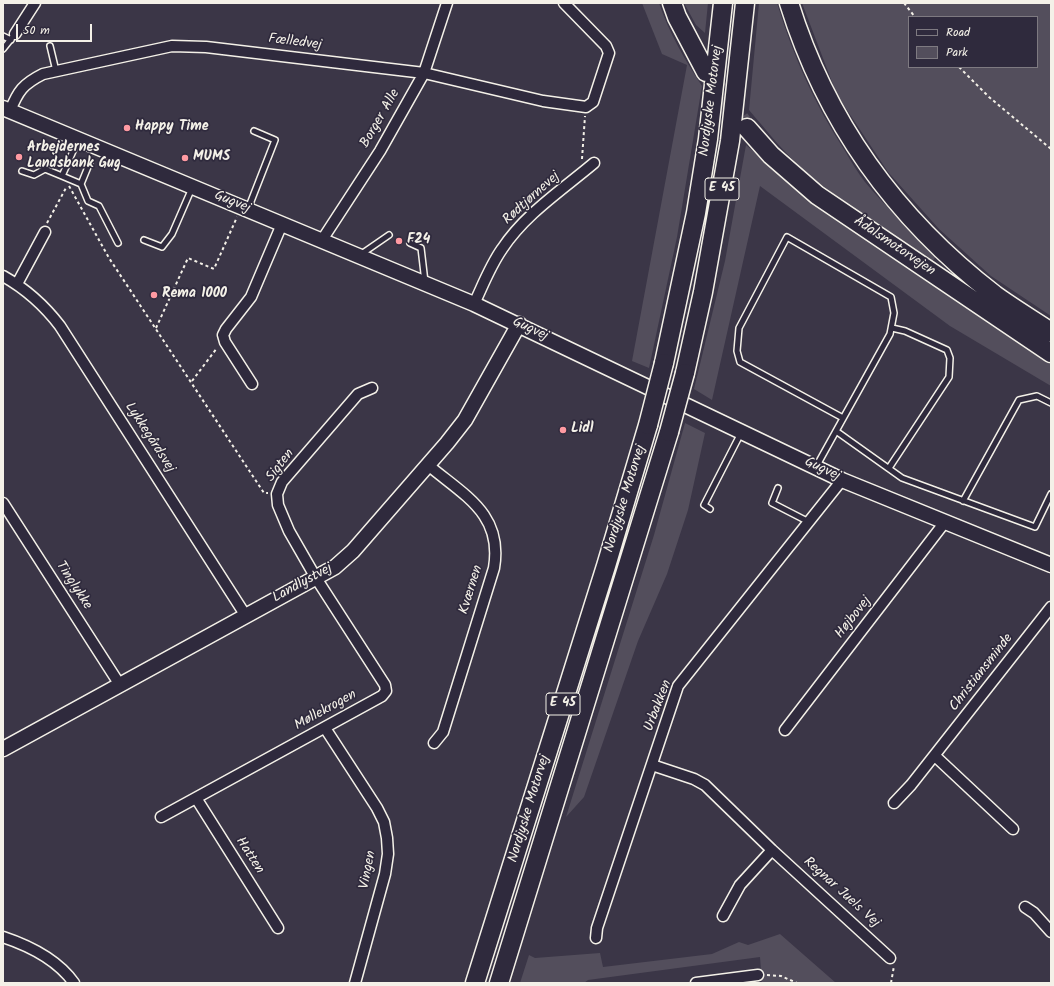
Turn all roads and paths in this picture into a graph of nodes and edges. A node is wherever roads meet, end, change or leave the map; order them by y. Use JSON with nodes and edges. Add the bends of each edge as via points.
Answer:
{"nodes":[{"id":1,"x":35,"y":3,"type":"edge"},
{"id":2,"x":447,"y":3,"type":"edge"},
{"id":3,"x":564,"y":3,"type":"edge"},
{"id":4,"x":672,"y":3,"type":"edge"},
{"id":5,"x":723,"y":3,"type":"edge"},
{"id":6,"x":746,"y":3,"type":"edge"},
{"id":7,"x":789,"y":3,"type":"edge"},
{"id":8,"x":904,"y":3,"type":"edge"},
{"id":9,"x":914,"y":16,"type":"edge"},
{"id":10,"x":3,"y":36,"type":"edge"},
{"id":11,"x":13,"y":37,"type":"junction"},
{"id":12,"x":50,"y":46,"type":"dead end"},
{"id":13,"x":3,"y":49,"type":"edge"},
{"id":14,"x":960,"y":68,"type":"edge"},
{"id":15,"x":56,"y":72,"type":"junction"},
{"id":16,"x":706,"y":72,"type":"tunnel mouth"},
{"id":17,"x":424,"y":73,"type":"junction"},
{"id":18,"x":590,"y":104,"type":"junction"},
{"id":19,"x":7,"y":110,"type":"edge"},
{"id":20,"x":747,"y":128,"type":"tunnel mouth"},
{"id":21,"x":254,"y":131,"type":"dead end"},
{"id":22,"x":78,"y":139,"type":"junction"},
{"id":23,"x":1051,"y":149,"type":"edge"},
{"id":24,"x":90,"y":162,"type":"dead end"},
{"id":25,"x":594,"y":163,"type":"dead end"},
{"id":26,"x":22,"y":170,"type":"dead end"},
{"id":27,"x":582,"y":173,"type":"junction"},
{"id":28,"x":62,"y":176,"type":"junction"},
{"id":29,"x":71,"y":179,"type":"junction"},
{"id":30,"x":81,"y":184,"type":"junction"},
{"id":31,"x":68,"y":185,"type":"junction"},
{"id":32,"x":192,"y":187,"type":"junction"},
{"id":33,"x":244,"y":208,"type":"junction"},
{"id":34,"x":282,"y":224,"type":"junction"},
{"id":35,"x":45,"y":232,"type":"joint"},
{"id":36,"x":389,"y":235,"type":"dead end"},
{"id":37,"x":144,"y":240,"type":"dead end"},
{"id":38,"x":322,"y":240,"type":"junction"},
{"id":39,"x":118,"y":243,"type":"dead end"},
{"id":40,"x":410,"y":243,"type":"dead end"},
{"id":41,"x":359,"y":255,"type":"junction"},
{"id":42,"x":3,"y":276,"type":"edge"},
{"id":43,"x":425,"y":283,"type":"junction"},
{"id":44,"x":17,"y":284,"type":"junction"},
{"id":45,"x":474,"y":304,"type":"junction"},
{"id":46,"x":519,"y":324,"type":"junction"},
{"id":47,"x":156,"y":328,"type":"junction"},
{"id":48,"x":892,"y":328,"type":"junction"},
{"id":49,"x":1051,"y":332,"type":"edge"},
{"id":50,"x":225,"y":342,"type":"junction"},
{"id":51,"x":1051,"y":353,"type":"edge"},
{"id":52,"x":192,"y":381,"type":"junction"},
{"id":53,"x":252,"y":384,"type":"dead end"},
{"id":54,"x":372,"y":388,"type":"dead end"},
{"id":55,"x":1051,"y":403,"type":"edge"},
{"id":56,"x":843,"y":418,"type":"junction"},
{"id":57,"x":836,"y":430,"type":"junction"},
{"id":58,"x":742,"y":432,"type":"junction"},
{"id":59,"x":428,"y":465,"type":"junction"},
{"id":60,"x":815,"y":468,"type":"junction"},
{"id":61,"x":888,"y":468,"type":"junction"},
{"id":62,"x":842,"y":480,"type":"junction"},
{"id":63,"x":778,"y":488,"type":"dead end"},
{"id":64,"x":264,"y":493,"type":"dead end"},
{"id":65,"x":1051,"y":494,"type":"edge"},
{"id":66,"x":963,"y":501,"type":"junction"},
{"id":67,"x":3,"y":502,"type":"edge"},
{"id":68,"x":710,"y":509,"type":"dead end"},
{"id":69,"x":809,"y":522,"type":"junction"},
{"id":70,"x":945,"y":522,"type":"junction"},
{"id":71,"x":1051,"y":564,"type":"edge"},
{"id":72,"x":316,"y":578,"type":"junction"},
{"id":73,"x":1051,"y":607,"type":"edge"},
{"id":74,"x":246,"y":616,"type":"junction"},
{"id":75,"x":120,"y":685,"type":"junction"},
{"id":76,"x":325,"y":728,"type":"junction"},
{"id":77,"x":784,"y":730,"type":"dead end"},
{"id":78,"x":434,"y":742,"type":"dead end"},
{"id":79,"x":3,"y":749,"type":"edge"},
{"id":80,"x":934,"y":756,"type":"junction"},
{"id":81,"x":652,"y":764,"type":"junction"},
{"id":82,"x":196,"y":798,"type":"junction"},
{"id":83,"x":894,"y":803,"type":"dead end"},
{"id":84,"x":161,"y":817,"type":"dead end"},
{"id":85,"x":1013,"y":829,"type":"dead end"},
{"id":86,"x":772,"y":850,"type":"junction"},
{"id":87,"x":1025,"y":907,"type":"dead end"},
{"id":88,"x":723,"y":916,"type":"dead end"},
{"id":89,"x":278,"y":928,"type":"dead end"},
{"id":90,"x":1051,"y":932,"type":"edge"},
{"id":91,"x":3,"y":937,"type":"edge"},
{"id":92,"x":596,"y":938,"type":"dead end"},
{"id":93,"x":890,"y":958,"type":"joint"},
{"id":94,"x":758,"y":975,"type":"joint"},
{"id":95,"x":74,"y":983,"type":"edge"},
{"id":96,"x":355,"y":983,"type":"edge"},
{"id":97,"x":476,"y":983,"type":"edge"},
{"id":98,"x":499,"y":983,"type":"edge"},
{"id":99,"x":696,"y":983,"type":"edge"},
{"id":100,"x":797,"y":983,"type":"edge"},
{"id":101,"x":891,"y":983,"type":"edge"}],
"edges":[{"from":1,"to":11,"type":"street"},
{"from":2,"to":17,"type":"street","name":"Borger Alle"},
{"from":3,"to":18,"type":"street","via":[[606,46],[609,53]]},
{"from":4,"to":16,"type":"highway"},
{"from":5,"to":97,"type":"highway","name":"Nordjyske Motorvej","number":"E 45","bridge":true,"via":[[709,132],[696,213],[664,363],[606,566]]},
{"from":6,"to":98,"type":"highway","name":"Nordjyske Motorvej","number":"E 45","bridge":true,"via":[[730,141],[705,285],[685,373]]},
{"from":7,"to":49,"type":"highway","via":[[816,76],[858,151],[900,207],[943,250],[996,295]]},
{"from":8,"to":9,"type":"path"},
{"from":10,"to":11,"type":"lane"},
{"from":11,"to":13,"type":"lane"},
{"from":12,"to":15,"type":"lane"},
{"from":14,"to":23,"type":"path","via":[[989,97]]},
{"from":15,"to":17,"type":"street","name":"Fælledvej","via":[[172,46],[206,47]]},
{"from":15,"to":19,"type":"street","name":"Fælledvej","via":[[43,74],[24,86]]},
{"from":17,"to":18,"type":"street","name":"Fælledvej","via":[[543,101]]},
{"from":17,"to":38,"type":"street","name":"Borger Alle","via":[[380,151]]},
{"from":18,"to":27,"type":"path"},
{"from":19,"to":22,"type":"street","name":"Gugvej"},
{"from":20,"to":51,"type":"highway","name":"Ådalsmotorvejen","via":[[772,155],[817,195]]},
{"from":21,"to":33,"type":"lane","via":[[275,140]]},
{"from":22,"to":28,"type":"lane"},
{"from":22,"to":32,"type":"street","name":"Gugvej"},
{"from":24,"to":30,"type":"lane"},
{"from":25,"to":27,"type":"street","name":"Rødtjørnevej"},
{"from":26,"to":28,"type":"lane","via":[[34,176],[45,168]]},
{"from":27,"to":45,"type":"street","name":"Rødtjørnevej","via":[[519,227],[501,250]]},
{"from":28,"to":29,"type":"lane"},
{"from":29,"to":30,"type":"lane"},
{"from":29,"to":31,"type":"path"},
{"from":30,"to":39,"type":"lane","via":[[88,201],[99,206]]},
{"from":31,"to":35,"type":"path","via":[[46,225]]},
{"from":31,"to":47,"type":"path","via":[[109,258]]},
{"from":32,"to":33,"type":"street","name":"Gugvej"},
{"from":32,"to":37,"type":"lane","via":[[172,234],[162,247]]},
{"from":33,"to":34,"type":"street","name":"Gugvej"},
{"from":33,"to":47,"type":"path","via":[[214,269],[188,258]]},
{"from":34,"to":38,"type":"street","name":"Gugvej"},
{"from":34,"to":50,"type":"street","via":[[251,297],[223,335]]},
{"from":35,"to":44,"type":"street"},
{"from":36,"to":41,"type":"lane"},
{"from":38,"to":41,"type":"street","name":"Gugvej"},
{"from":40,"to":43,"type":"lane","via":[[421,248]]},
{"from":41,"to":43,"type":"street","name":"Gugvej"},
{"from":42,"to":44,"type":"street","name":"Lykkegårdsvej"},
{"from":43,"to":45,"type":"street","name":"Gugvej"},
{"from":44,"to":74,"type":"street","name":"Lykkegårdsvej","via":[[41,304],[60,326]]},
{"from":45,"to":46,"type":"street","name":"Gugvej"},
{"from":46,"to":58,"type":"street","name":"Gugvej"},
{"from":46,"to":59,"type":"street","name":"Landlystvej","via":[[464,420]]},
{"from":47,"to":52,"type":"path"},
{"from":48,"to":56,"type":"lane"},
{"from":48,"to":56,"type":"lane","via":[[894,313],[890,297],[787,237],[739,328],[737,351],[740,362]]},
{"from":48,"to":61,"type":"lane","via":[[905,331],[946,350],[950,358],[949,377]]},
{"from":50,"to":52,"type":"path","via":[[219,345]]},
{"from":50,"to":53,"type":"street"},
{"from":52,"to":64,"type":"path"},
{"from":54,"to":72,"type":"street","name":"Sigten","via":[[358,394],[282,482],[277,494],[278,505],[289,531]]},
{"from":55,"to":66,"type":"lane","via":[[1037,396],[1019,400]]},
{"from":56,"to":57,"type":"lane"},
{"from":57,"to":60,"type":"lane"},
{"from":57,"to":61,"type":"lane"},
{"from":58,"to":60,"type":"street","name":"Gugvej"},
{"from":58,"to":68,"type":"lane","via":[[704,505]]},
{"from":59,"to":72,"type":"street","name":"Landlystvej","via":[[353,551],[335,567]]},
{"from":59,"to":78,"type":"street","name":"Kværnen","via":[[482,512],[491,525],[496,540],[494,568],[444,732]]},
{"from":60,"to":62,"type":"street","name":"Gugvej"},
{"from":61,"to":66,"type":"lane","via":[[902,478]]},
{"from":62,"to":69,"type":"street","name":"Urbakken"},
{"from":62,"to":70,"type":"street","name":"Gugvej"},
{"from":63,"to":69,"type":"lane","via":[[772,503]]},
{"from":65,"to":66,"type":"lane","via":[[1035,527]]},
{"from":67,"to":75,"type":"street","name":"Tinglykke"},
{"from":69,"to":81,"type":"street","name":"Urbakken","via":[[678,686]]},
{"from":70,"to":71,"type":"street","name":"Gugvej"},
{"from":70,"to":77,"type":"street","name":"Højbovej"},
{"from":72,"to":74,"type":"street","name":"Landlystvej"},
{"from":72,"to":76,"type":"street","name":"Møllekrogen","via":[[385,685],[386,691],[382,696]]},
{"from":73,"to":80,"type":"street","name":"Christiansminde"},
{"from":74,"to":75,"type":"street","name":"Landlystvej"},
{"from":75,"to":79,"type":"street","name":"Landlystvej"},
{"from":76,"to":82,"type":"street","name":"Møllekrogen"},
{"from":76,"to":96,"type":"street","name":"Vingen","via":[[377,808],[384,822],[387,838],[385,874]]},
{"from":80,"to":83,"type":"street","name":"Christiansminde"},
{"from":80,"to":85,"type":"street"},
{"from":81,"to":86,"type":"street","name":"Regnar Juels Vej","via":[[705,785]]},
{"from":81,"to":92,"type":"street","name":"Urbakken","via":[[597,928]]},
{"from":82,"to":84,"type":"street","name":"Møllekrogen"},
{"from":82,"to":89,"type":"street","name":"Hatten"},
{"from":86,"to":88,"type":"street","via":[[740,885]]},
{"from":86,"to":93,"type":"street","name":"Regnar Juels Vej"},
{"from":87,"to":90,"type":"street"},
{"from":91,"to":95,"type":"street","via":[[44,955],[59,966]]},
{"from":93,"to":101,"type":"path","via":[[895,968]]},
{"from":94,"to":99,"type":"street"},
{"from":94,"to":100,"type":"path","via":[[774,975]]}]}
